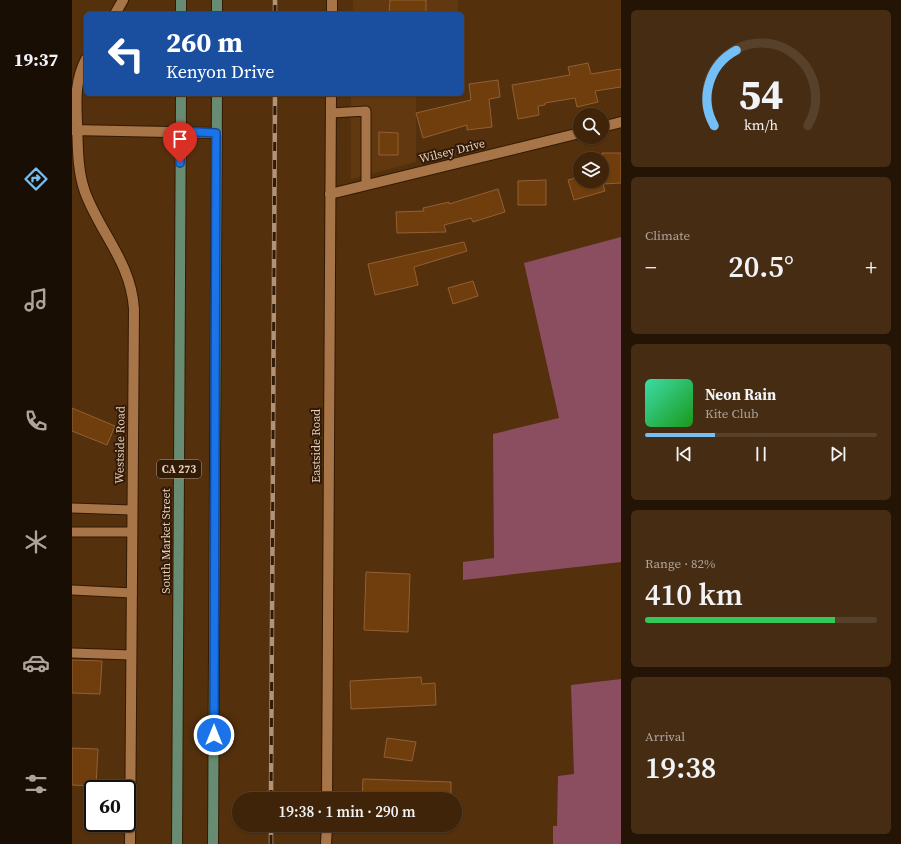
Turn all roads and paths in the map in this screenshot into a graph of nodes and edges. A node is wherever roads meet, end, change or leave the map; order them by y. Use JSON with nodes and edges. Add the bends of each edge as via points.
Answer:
{"nodes":[{"id":1,"x":123,"y":0,"type":"edge"},
{"id":2,"x":181,"y":0,"type":"edge"},
{"id":3,"x":217,"y":0,"type":"edge"},
{"id":4,"x":332,"y":0,"type":"edge"},
{"id":5,"x":117,"y":12,"type":"edge"},
{"id":6,"x":181,"y":12,"type":"edge"},
{"id":7,"x":217,"y":12,"type":"edge"},
{"id":8,"x":332,"y":12,"type":"edge"},
{"id":9,"x":84,"y":65,"type":"edge"},
{"id":10,"x":181,"y":96,"type":"edge"},
{"id":11,"x":217,"y":96,"type":"edge"},
{"id":12,"x":331,"y":96,"type":"edge"},
{"id":13,"x":331,"y":113,"type":"junction"},
{"id":14,"x":621,"y":122,"type":"edge"},
{"id":15,"x":609,"y":125,"type":"edge"},
{"id":16,"x":75,"y":130,"type":"edge"},
{"id":17,"x":180,"y":131,"type":"junction"},
{"id":18,"x":216,"y":133,"type":"junction"},
{"id":19,"x":573,"y":134,"type":"edge"},
{"id":20,"x":366,"y":185,"type":"junction"},
{"id":21,"x":330,"y":194,"type":"junction"},
{"id":22,"x":72,"y":508,"type":"edge"},
{"id":23,"x":132,"y":510,"type":"junction"},
{"id":24,"x":72,"y":532,"type":"edge"},
{"id":25,"x":132,"y":532,"type":"junction"},
{"id":26,"x":72,"y":590,"type":"edge"},
{"id":27,"x":132,"y":593,"type":"junction"},
{"id":28,"x":72,"y":653,"type":"edge"},
{"id":29,"x":131,"y":655,"type":"junction"},
{"id":30,"x":327,"y":792,"type":"edge"},
{"id":31,"x":327,"y":832,"type":"edge"},
{"id":32,"x":130,"y":844,"type":"edge"},
{"id":33,"x":177,"y":844,"type":"edge"},
{"id":34,"x":213,"y":844,"type":"edge"},
{"id":35,"x":326,"y":844,"type":"edge"}],
"edges":[{"from":1,"to":5,"type":"street"},
{"from":2,"to":6,"type":"main road"},
{"from":3,"to":7,"type":"main road"},
{"from":4,"to":8,"type":"street"},
{"from":9,"to":16,"type":"street","name":"Westside Road","via":[[77,86]]},
{"from":10,"to":17,"type":"main road","name":"South Market Street","number":"CA 273"},
{"from":11,"to":18,"type":"main road","number":"CA 273"},
{"from":12,"to":13,"type":"street","name":"Eastside Road"},
{"from":13,"to":20,"type":"lane","via":[[366,111]]},
{"from":13,"to":21,"type":"street","name":"Eastside Road"},
{"from":14,"to":15,"type":"street"},
{"from":16,"to":17,"type":"street"},
{"from":16,"to":23,"type":"street","name":"Westside Road","via":[[87,198],[125,268],[132,292]]},
{"from":17,"to":18,"type":"street"},
{"from":17,"to":33,"type":"main road","name":"South Market Street","number":"CA 273"},
{"from":18,"to":34,"type":"main road","number":"CA 273"},
{"from":19,"to":20,"type":"street","name":"Wilsey Drive"},
{"from":20,"to":21,"type":"street","name":"Wilsey Drive"},
{"from":21,"to":30,"type":"street","name":"Eastside Road"},
{"from":22,"to":23,"type":"lane"},
{"from":23,"to":25,"type":"street","name":"Westside Road"},
{"from":24,"to":25,"type":"lane"},
{"from":25,"to":27,"type":"street","name":"Westside Road"},
{"from":26,"to":27,"type":"lane"},
{"from":27,"to":29,"type":"street","name":"Westside Road"},
{"from":28,"to":29,"type":"lane"},
{"from":29,"to":32,"type":"street","name":"Westside Road"},
{"from":31,"to":35,"type":"street"}]}
